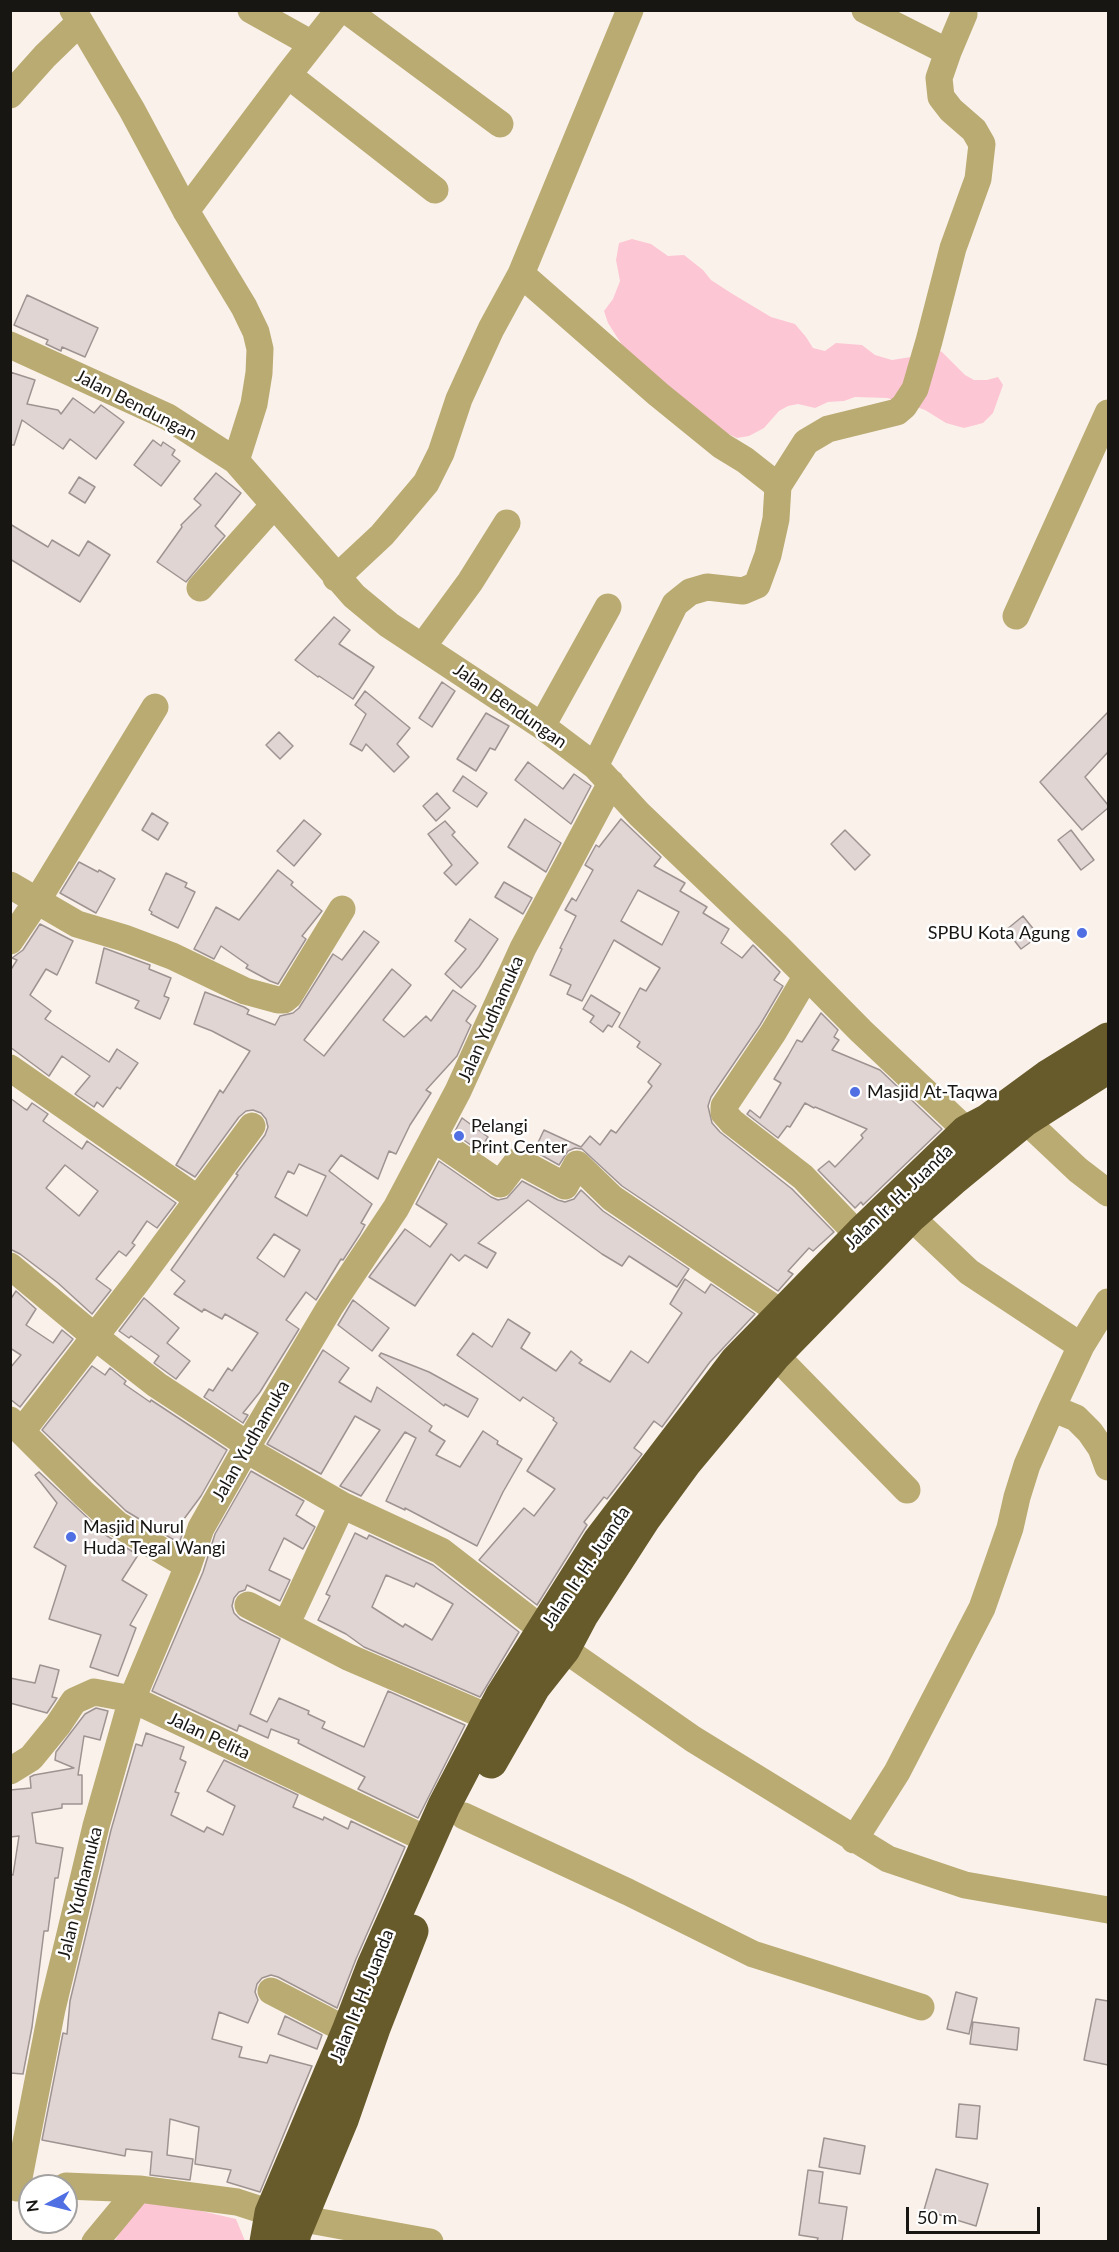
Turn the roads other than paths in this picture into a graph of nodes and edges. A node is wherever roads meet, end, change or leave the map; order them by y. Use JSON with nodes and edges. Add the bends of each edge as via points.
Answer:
{"nodes":[{"id":1,"x":251,"y":10,"type":"edge"},
{"id":2,"x":339,"y":10,"type":"edge"},
{"id":3,"x":346,"y":10,"type":"edge"},
{"id":4,"x":630,"y":10,"type":"edge"},
{"id":5,"x":865,"y":10,"type":"edge"},
{"id":6,"x":964,"y":14,"type":"dead end"},
{"id":7,"x":77,"y":16,"type":"edge"},
{"id":8,"x":312,"y":44,"type":"junction"},
{"id":9,"x":948,"y":52,"type":"junction"},
{"id":10,"x":288,"y":75,"type":"junction"},
{"id":11,"x":10,"y":95,"type":"edge"},
{"id":12,"x":500,"y":124,"type":"dead end"},
{"id":13,"x":435,"y":190,"type":"dead end"},
{"id":14,"x":186,"y":212,"type":"junction"},
{"id":15,"x":521,"y":274,"type":"junction"},
{"id":16,"x":10,"y":345,"type":"edge"},
{"id":17,"x":1107,"y":422,"type":"edge"},
{"id":18,"x":236,"y":461,"type":"junction"},
{"id":19,"x":778,"y":486,"type":"junction"},
{"id":20,"x":274,"y":505,"type":"junction"},
{"id":21,"x":507,"y":523,"type":"dead end"},
{"id":22,"x":336,"y":578,"type":"junction"},
{"id":23,"x":200,"y":588,"type":"dead end"},
{"id":24,"x":608,"y":607,"type":"dead end"},
{"id":25,"x":1016,"y":616,"type":"dead end"},
{"id":26,"x":423,"y":646,"type":"junction"},
{"id":27,"x":155,"y":707,"type":"dead end"},
{"id":28,"x":542,"y":726,"type":"junction"},
{"id":29,"x":603,"y":774,"type":"junction"},
{"id":30,"x":10,"y":885,"type":"edge"},
{"id":31,"x":37,"y":902,"type":"junction"},
{"id":32,"x":342,"y":909,"type":"dead end"},
{"id":33,"x":10,"y":941,"type":"edge"},
{"id":34,"x":806,"y":977,"type":"junction"},
{"id":35,"x":1108,"y":1039,"type":"edge"},
{"id":36,"x":1108,"y":1067,"type":"edge"},
{"id":37,"x":10,"y":1068,"type":"edge"},
{"id":38,"x":1025,"y":1120,"type":"junction"},
{"id":39,"x":252,"y":1126,"type":"dead end"},
{"id":40,"x":967,"y":1131,"type":"junction"},
{"id":41,"x":433,"y":1138,"type":"junction"},
{"id":42,"x":1108,"y":1193,"type":"edge"},
{"id":43,"x":198,"y":1200,"type":"junction"},
{"id":44,"x":903,"y":1209,"type":"junction"},
{"id":45,"x":859,"y":1236,"type":"junction"},
{"id":46,"x":10,"y":1266,"type":"edge"},
{"id":47,"x":1108,"y":1302,"type":"edge"},
{"id":48,"x":783,"y":1314,"type":"junction"},
{"id":49,"x":94,"y":1336,"type":"junction"},
{"id":50,"x":1081,"y":1346,"type":"junction"},
{"id":51,"x":776,"y":1355,"type":"junction"},
{"id":52,"x":1052,"y":1408,"type":"junction"},
{"id":53,"x":16,"y":1426,"type":"edge"},
{"id":54,"x":247,"y":1447,"type":"junction"},
{"id":55,"x":1108,"y":1467,"type":"edge"},
{"id":56,"x":907,"y":1490,"type":"dead end"},
{"id":57,"x":342,"y":1504,"type":"junction"},
{"id":58,"x":188,"y":1566,"type":"junction"},
{"id":59,"x":248,"y":1605,"type":"dead end"},
{"id":60,"x":286,"y":1625,"type":"junction"},
{"id":61,"x":553,"y":1639,"type":"junction"},
{"id":62,"x":132,"y":1699,"type":"junction"},
{"id":63,"x":490,"y":1718,"type":"junction"},
{"id":64,"x":10,"y":1771,"type":"edge"},
{"id":65,"x":464,"y":1816,"type":"junction"},
{"id":66,"x":428,"y":1840,"type":"junction"},
{"id":67,"x":854,"y":1840,"type":"junction"},
{"id":68,"x":410,"y":1909,"type":"junction"},
{"id":69,"x":1108,"y":1910,"type":"edge"},
{"id":70,"x":271,"y":1990,"type":"dead end"},
{"id":71,"x":921,"y":2007,"type":"dead end"},
{"id":72,"x":348,"y":2031,"type":"junction"},
{"id":73,"x":22,"y":2174,"type":"edge"},
{"id":74,"x":78,"y":2186,"type":"edge"},
{"id":75,"x":139,"y":2189,"type":"junction"},
{"id":76,"x":282,"y":2229,"type":"edge"},
{"id":77,"x":95,"y":2241,"type":"edge"},
{"id":78,"x":340,"y":2241,"type":"edge"},
{"id":79,"x":430,"y":2241,"type":"edge"}],
"edges":[{"from":1,"to":8,"type":"street"},
{"from":2,"to":8,"type":"street"},
{"from":3,"to":12,"type":"street"},
{"from":4,"to":15,"type":"street"},
{"from":5,"to":9,"type":"street"},
{"from":6,"to":9,"type":"street"},
{"from":7,"to":11,"type":"street"},
{"from":7,"to":14,"type":"street"},
{"from":8,"to":10,"type":"street"},
{"from":9,"to":19,"type":"street","via":[[939,78],[941,97],[974,130],[982,144],[978,179],[953,248],[915,389],[897,412],[828,429],[806,442]]},
{"from":10,"to":13,"type":"street"},
{"from":10,"to":14,"type":"street"},
{"from":14,"to":18,"type":"street","via":[[244,307],[260,350],[254,404]]},
{"from":15,"to":19,"type":"street","via":[[667,401]]},
{"from":15,"to":22,"type":"street","via":[[459,399],[426,483],[382,536]]},
{"from":16,"to":18,"type":"street","name":"Jalan Bendungan","via":[[168,417]]},
{"from":17,"to":25,"type":"street"},
{"from":18,"to":20,"type":"street","name":"Jalan Bendungan"},
{"from":19,"to":29,"type":"street","name":"Jalan Yudhamuka","via":[[776,519],[757,585],[743,591],[707,587],[690,592],[675,603]]},
{"from":20,"to":22,"type":"street","name":"Jalan Bendungan"},
{"from":20,"to":23,"type":"street"},
{"from":21,"to":26,"type":"street"},
{"from":22,"to":26,"type":"street","name":"Jalan Bendungan","via":[[371,611]]},
{"from":24,"to":28,"type":"street"},
{"from":26,"to":28,"type":"street","name":"Jalan Bendungan"},
{"from":27,"to":31,"type":"street"},
{"from":28,"to":29,"type":"street","name":"Jalan Bendungan"},
{"from":29,"to":34,"type":"street","name":"Jalan Bendungan"},
{"from":29,"to":41,"type":"street","name":"Jalan Yudhamuka","via":[[459,1091]]},
{"from":30,"to":31,"type":"street"},
{"from":31,"to":32,"type":"street","via":[[77,924],[172,956],[244,991],[278,1000],[289,996]]},
{"from":31,"to":33,"type":"street"},
{"from":34,"to":40,"type":"street","name":"Jalan Bendungan"},
{"from":34,"to":45,"type":"street","via":[[724,1106],[724,1113],[803,1177]]},
{"from":35,"to":40,"type":"highway","name":"Jalan Ir. H. Juanda"},
{"from":36,"to":38,"type":"highway","name":"Jalan Ir. H. Juanda"},
{"from":37,"to":43,"type":"street"},
{"from":38,"to":42,"type":"street"},
{"from":38,"to":44,"type":"highway","name":"Jalan Ir. H. Juanda"},
{"from":39,"to":43,"type":"street"},
{"from":40,"to":44,"type":"highway","name":"Jalan Ir. H. Juanda"},
{"from":41,"to":48,"type":"street","via":[[500,1184],[517,1162],[565,1186],[577,1164],[612,1198]]},
{"from":41,"to":54,"type":"street","name":"Jalan Yudhamuka","via":[[396,1208],[330,1307]]},
{"from":43,"to":49,"type":"street"},
{"from":44,"to":45,"type":"highway","name":"Jalan Ir. H. Juanda"},
{"from":44,"to":50,"type":"street","via":[[969,1272]]},
{"from":44,"to":51,"type":"highway","name":"Jalan Ir. H. Juanda"},
{"from":45,"to":48,"type":"highway","name":"Jalan Ir. H. Juanda"},
{"from":46,"to":49,"type":"street"},
{"from":47,"to":50,"type":"street"},
{"from":48,"to":61,"type":"highway","name":"Jalan Ir. H. Juanda","via":[[736,1361],[606,1532]]},
{"from":49,"to":53,"type":"street"},
{"from":49,"to":54,"type":"street"},
{"from":50,"to":52,"type":"street"},
{"from":51,"to":56,"type":"street"},
{"from":51,"to":61,"type":"highway","name":"Jalan Ir. H. Juanda","via":[[685,1463],[582,1615]]},
{"from":52,"to":55,"type":"street","via":[[1076,1418],[1090,1432]]},
{"from":52,"to":67,"type":"street","via":[[1027,1465],[982,1608],[897,1772]]},
{"from":53,"to":58,"type":"street","via":[[117,1524]]},
{"from":54,"to":57,"type":"street"},
{"from":54,"to":58,"type":"street","name":"Jalan Yudhamuka","via":[[201,1528]]},
{"from":57,"to":60,"type":"street"},
{"from":57,"to":61,"type":"street","via":[[441,1551]]},
{"from":58,"to":62,"type":"street","name":"Jalan Yudhamuka"},
{"from":59,"to":60,"type":"street"},
{"from":60,"to":63,"type":"street","via":[[348,1657]]},
{"from":61,"to":63,"type":"highway","name":"Jalan Ir. H. Juanda"},
{"from":61,"to":65,"type":"highway","name":"Jalan Ir. H. Juanda","via":[[534,1687]]},
{"from":61,"to":67,"type":"street","via":[[693,1739]]},
{"from":62,"to":64,"type":"street","name":"Jalan Pelita","via":[[94,1692],[82,1696],[74,1701],[31,1758]]},
{"from":62,"to":66,"type":"street","name":"Jalan Pelita"},
{"from":62,"to":73,"type":"street","name":"Jalan Yudhamuka","via":[[96,1826],[52,2009]]},
{"from":63,"to":66,"type":"highway","name":"Jalan Ir. H. Juanda"},
{"from":65,"to":68,"type":"highway","name":"Jalan Ir. H. Juanda","via":[[441,1862]]},
{"from":65,"to":71,"type":"street","via":[[753,1954]]},
{"from":66,"to":68,"type":"highway","name":"Jalan Ir. H. Juanda"},
{"from":67,"to":69,"type":"street","via":[[888,1859],[965,1886]]},
{"from":68,"to":72,"type":"highway","name":"Jalan Ir. H. Juanda"},
{"from":68,"to":76,"type":"highway","name":"Jalan Ir. H. Juanda","via":[[342,2120]]},
{"from":70,"to":72,"type":"street"},
{"from":72,"to":76,"type":"highway","name":"Jalan Ir. H. Juanda"},
{"from":74,"to":75,"type":"street"},
{"from":75,"to":76,"type":"street","via":[[237,2202]]},
{"from":75,"to":77,"type":"street"},
{"from":76,"to":78,"type":"street"},
{"from":76,"to":79,"type":"street"}]}
